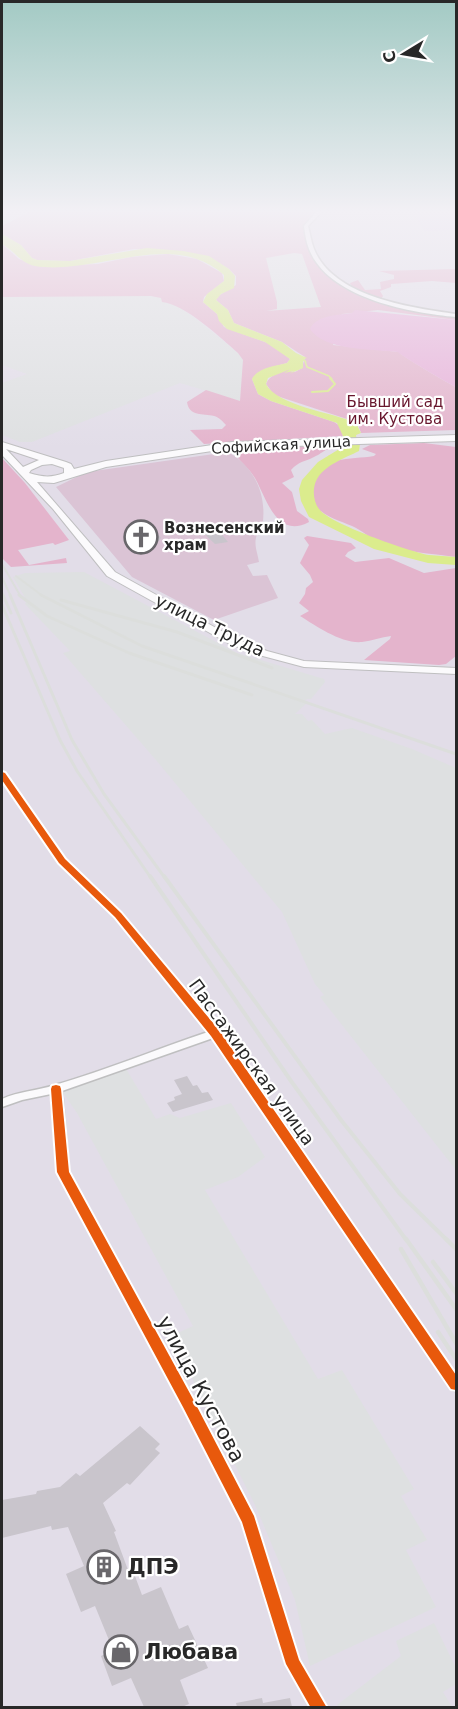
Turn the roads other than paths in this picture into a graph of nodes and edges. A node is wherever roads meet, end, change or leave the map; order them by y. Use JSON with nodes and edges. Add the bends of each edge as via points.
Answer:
{"nodes":[{"id":1,"x":353,"y":290,"type":"edge"},
{"id":2,"x":456,"y":316,"type":"edge"},
{"id":3,"x":456,"y":438,"type":"edge"},
{"id":4,"x":2,"y":445,"type":"edge"},
{"id":5,"x":2,"y":450,"type":"edge"},
{"id":6,"x":58,"y":463,"type":"junction"},
{"id":7,"x":106,"y":464,"type":"junction"},
{"id":8,"x":27,"y":475,"type":"junction"},
{"id":9,"x":66,"y":476,"type":"junction"},
{"id":10,"x":56,"y":507,"type":"junction"},
{"id":11,"x":456,"y":671,"type":"edge"},
{"id":12,"x":2,"y":775,"type":"edge"},
{"id":13,"x":215,"y":1033,"type":"junction"},
{"id":14,"x":56,"y":1089,"type":"junction"},
{"id":15,"x":2,"y":1103,"type":"edge"},
{"id":16,"x":456,"y":1385,"type":"edge"},
{"id":17,"x":320,"y":1707,"type":"edge"}],
"edges":[{"from":1,"to":2,"type":"street","via":[[388,305]]},
{"from":3,"to":7,"type":"main road","name":"Софийская улица","via":[[232,445]]},
{"from":4,"to":6,"type":"main road"},
{"from":5,"to":8,"type":"main road"},
{"from":6,"to":7,"type":"main road","name":"Софийская улица"},
{"from":6,"to":8,"type":"main road","via":[[34,464],[27,468]]},
{"from":6,"to":9,"type":"main road","via":[[70,468]]},
{"from":7,"to":9,"type":"main road","name":"Софийская улица"},
{"from":8,"to":9,"type":"main road","name":"Софийская улица","via":[[44,480]]},
{"from":8,"to":10,"type":"main road"},
{"from":9,"to":10,"type":"main road","via":[[51,486]]},
{"from":10,"to":11,"type":"main road","name":"улица Труда","via":[[111,574],[232,640],[304,664]]},
{"from":12,"to":13,"type":"street","name":"Пассажирская улица","via":[[62,861],[118,915]]},
{"from":13,"to":14,"type":"street"},
{"from":13,"to":16,"type":"street","name":"Пассажирская улица"},
{"from":14,"to":15,"type":"street","via":[[18,1095]]},
{"from":14,"to":17,"type":"street","name":"улица Кустова","via":[[63,1172],[249,1521],[293,1664]]}]}
